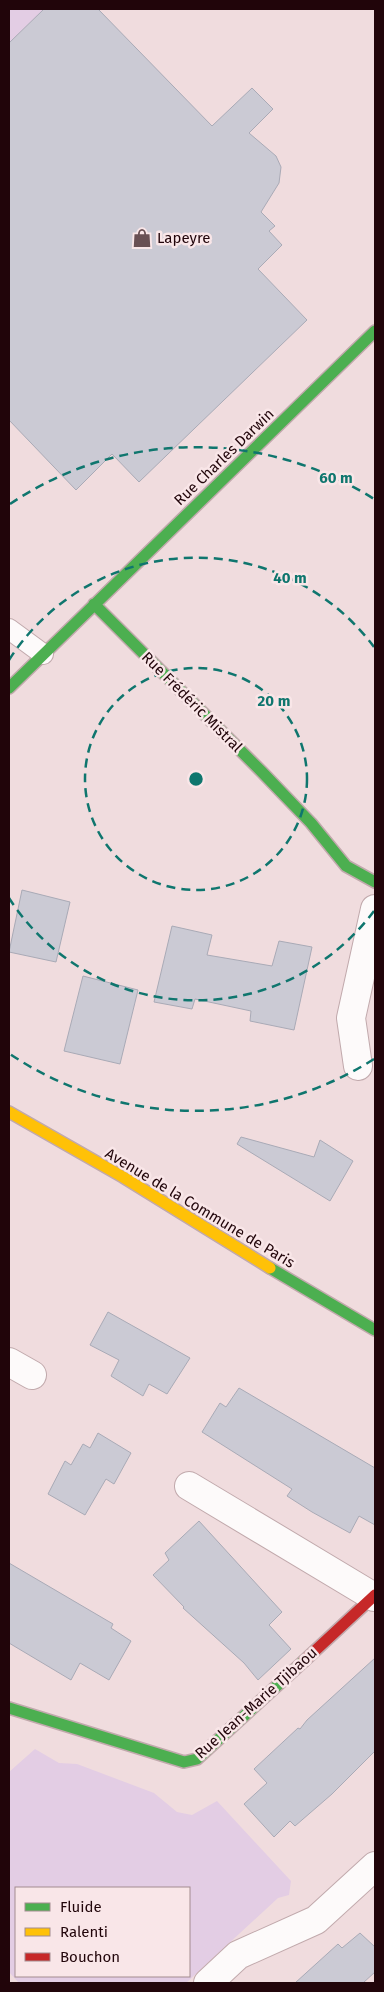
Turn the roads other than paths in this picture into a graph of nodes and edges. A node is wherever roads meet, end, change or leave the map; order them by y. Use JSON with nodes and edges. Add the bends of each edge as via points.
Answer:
{"nodes":[{"id":1,"x":375,"y":331,"type":"edge"},
{"id":2,"x":94,"y":604,"type":"junction"},
{"id":3,"x":9,"y":629,"type":"edge"},
{"id":4,"x":43,"y":654,"type":"junction"},
{"id":5,"x":9,"y":688,"type":"edge"},
{"id":6,"x":375,"y":882,"type":"edge"},
{"id":7,"x":375,"y":909,"type":"edge"},
{"id":8,"x":358,"y":1066,"type":"dead end"},
{"id":9,"x":9,"y":1112,"type":"edge"},
{"id":10,"x":375,"y":1330,"type":"edge"},
{"id":11,"x":9,"y":1362,"type":"edge"},
{"id":12,"x":32,"y":1375,"type":"dead end"},
{"id":13,"x":189,"y":1486,"type":"dead end"},
{"id":14,"x":374,"y":1596,"type":"edge"},
{"id":15,"x":9,"y":1708,"type":"edge"},
{"id":16,"x":375,"y":1866,"type":"edge"},
{"id":17,"x":208,"y":1983,"type":"edge"}],
"edges":[{"from":1,"to":2,"type":"street","name":"Rue Charles Darwin"},
{"from":2,"to":4,"type":"street"},
{"from":2,"to":6,"type":"street","name":"Rue Frédéric Mistral","via":[[311,823],[346,866]]},
{"from":3,"to":4,"type":"lane"},
{"from":4,"to":5,"type":"street"},
{"from":7,"to":8,"type":"street","via":[[351,1018]]},
{"from":9,"to":10,"type":"street","name":"Avenue de la Commune de Paris"},
{"from":11,"to":12,"type":"street"},
{"from":13,"to":14,"type":"street","name":"Rue Jean-Marie Tjibaou"},
{"from":14,"to":15,"type":"street","name":"Rue Jean-Marie Tjibaou","via":[[197,1760],[184,1762]]},
{"from":16,"to":17,"type":"street","via":[[316,1920],[238,1955]]}]}
